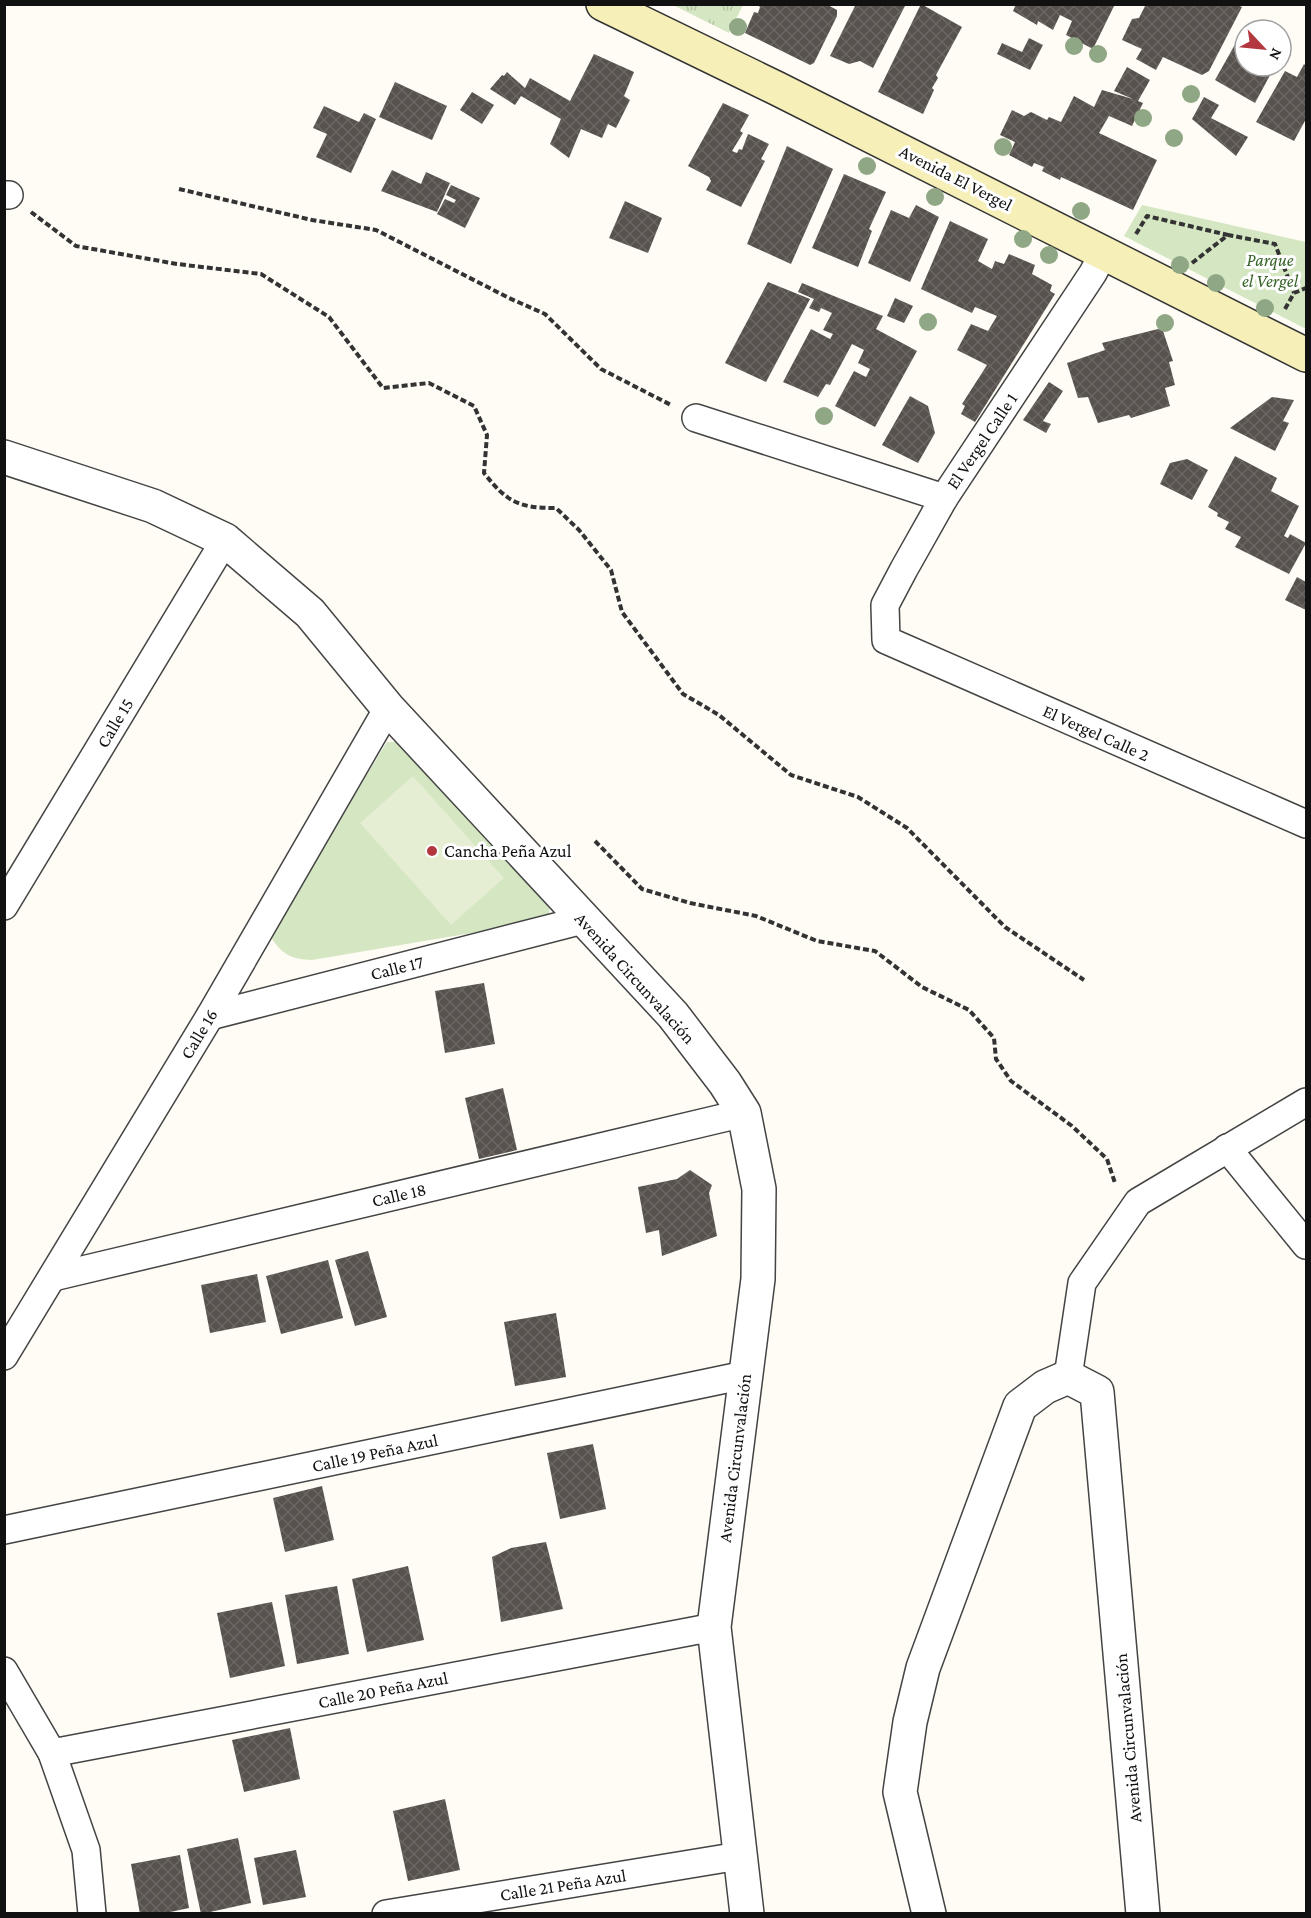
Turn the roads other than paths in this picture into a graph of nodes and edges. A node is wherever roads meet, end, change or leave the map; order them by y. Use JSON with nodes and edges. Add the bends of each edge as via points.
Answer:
{"nodes":[{"id":1,"x":603,"y":4,"type":"edge"},
{"id":2,"x":1104,"y":252,"type":"junction"},
{"id":3,"x":1306,"y":355,"type":"edge"},
{"id":4,"x":696,"y":418,"type":"road end"},
{"id":5,"x":4,"y":457,"type":"edge"},
{"id":6,"x":944,"y":498,"type":"junction"},
{"id":7,"x":225,"y":540,"type":"junction"},
{"id":8,"x":886,"y":640,"type":"joint"},
{"id":9,"x":388,"y":708,"type":"junction"},
{"id":10,"x":1306,"y":824,"type":"edge"},
{"id":11,"x":4,"y":906,"type":"edge"},
{"id":12,"x":583,"y":920,"type":"junction"},
{"id":13,"x":210,"y":1016,"type":"junction"},
{"id":14,"x":1306,"y":1102,"type":"edge"},
{"id":15,"x":744,"y":1113,"type":"junction"},
{"id":16,"x":1227,"y":1148,"type":"junction"},
{"id":17,"x":1306,"y":1245,"type":"edge"},
{"id":18,"x":54,"y":1277,"type":"junction"},
{"id":19,"x":4,"y":1356,"type":"edge"},
{"id":20,"x":745,"y":1375,"type":"junction"},
{"id":21,"x":1068,"y":1377,"type":"junction"},
{"id":22,"x":4,"y":1530,"type":"edge"},
{"id":23,"x":714,"y":1627,"type":"junction"},
{"id":24,"x":4,"y":1671,"type":"edge"},
{"id":25,"x":52,"y":1753,"type":"junction"},
{"id":26,"x":739,"y":1856,"type":"junction"},
{"id":27,"x":92,"y":1914,"type":"edge"},
{"id":28,"x":386,"y":1914,"type":"edge"},
{"id":29,"x":747,"y":1914,"type":"edge"},
{"id":30,"x":929,"y":1914,"type":"edge"},
{"id":31,"x":1143,"y":1914,"type":"edge"}],
"edges":[{"from":1,"to":2,"type":"main road","name":"Avenida El Vergel"},
{"from":2,"to":3,"type":"main road","name":"Avenida El Vergel"},
{"from":2,"to":6,"type":"street","name":"El Vergel Calle 1"},
{"from":4,"to":6,"type":"street"},
{"from":5,"to":7,"type":"street","name":"Avenida Circunvalación","via":[[153,506]]},
{"from":6,"to":8,"type":"street","name":"El Vergel Calle 1","via":[[885,606]]},
{"from":7,"to":9,"type":"street","name":"Avenida Circunvalación","via":[[310,614]]},
{"from":7,"to":11,"type":"street","name":"Calle 15"},
{"from":8,"to":10,"type":"street","name":"El Vergel Calle 2"},
{"from":9,"to":12,"type":"street","name":"Avenida Circunvalación"},
{"from":9,"to":13,"type":"street","name":"Calle 16"},
{"from":12,"to":13,"type":"street","name":"Calle 17"},
{"from":12,"to":15,"type":"street","name":"Avenida Circunvalación","via":[[673,1015]]},
{"from":13,"to":18,"type":"street","name":"Calle 16"},
{"from":14,"to":16,"type":"street"},
{"from":15,"to":18,"type":"street","name":"Calle 18"},
{"from":15,"to":20,"type":"street","name":"Avenida Circunvalación","via":[[759,1189],[758,1279]]},
{"from":16,"to":17,"type":"street"},
{"from":16,"to":21,"type":"street","via":[[1138,1202],[1082,1283]]},
{"from":18,"to":19,"type":"street","name":"Calle 16"},
{"from":20,"to":22,"type":"street","name":"Calle 19 Peña Azul"},
{"from":20,"to":23,"type":"street","name":"Avenida Circunvalación"},
{"from":21,"to":30,"type":"street","via":[[1045,1387],[1020,1406],[922,1668],[900,1792]]},
{"from":21,"to":31,"type":"street","name":"Avenida Circunvalación","via":[[1096,1392]]},
{"from":23,"to":25,"type":"street","name":"Calle 20 Peña Azul"},
{"from":23,"to":26,"type":"street","name":"Avenida Circunvalación"},
{"from":24,"to":25,"type":"street"},
{"from":25,"to":27,"type":"street","via":[[86,1850]]},
{"from":26,"to":28,"type":"street","name":"Calle 21 Peña Azul"},
{"from":26,"to":29,"type":"street","name":"Avenida Circunvalación"}]}
